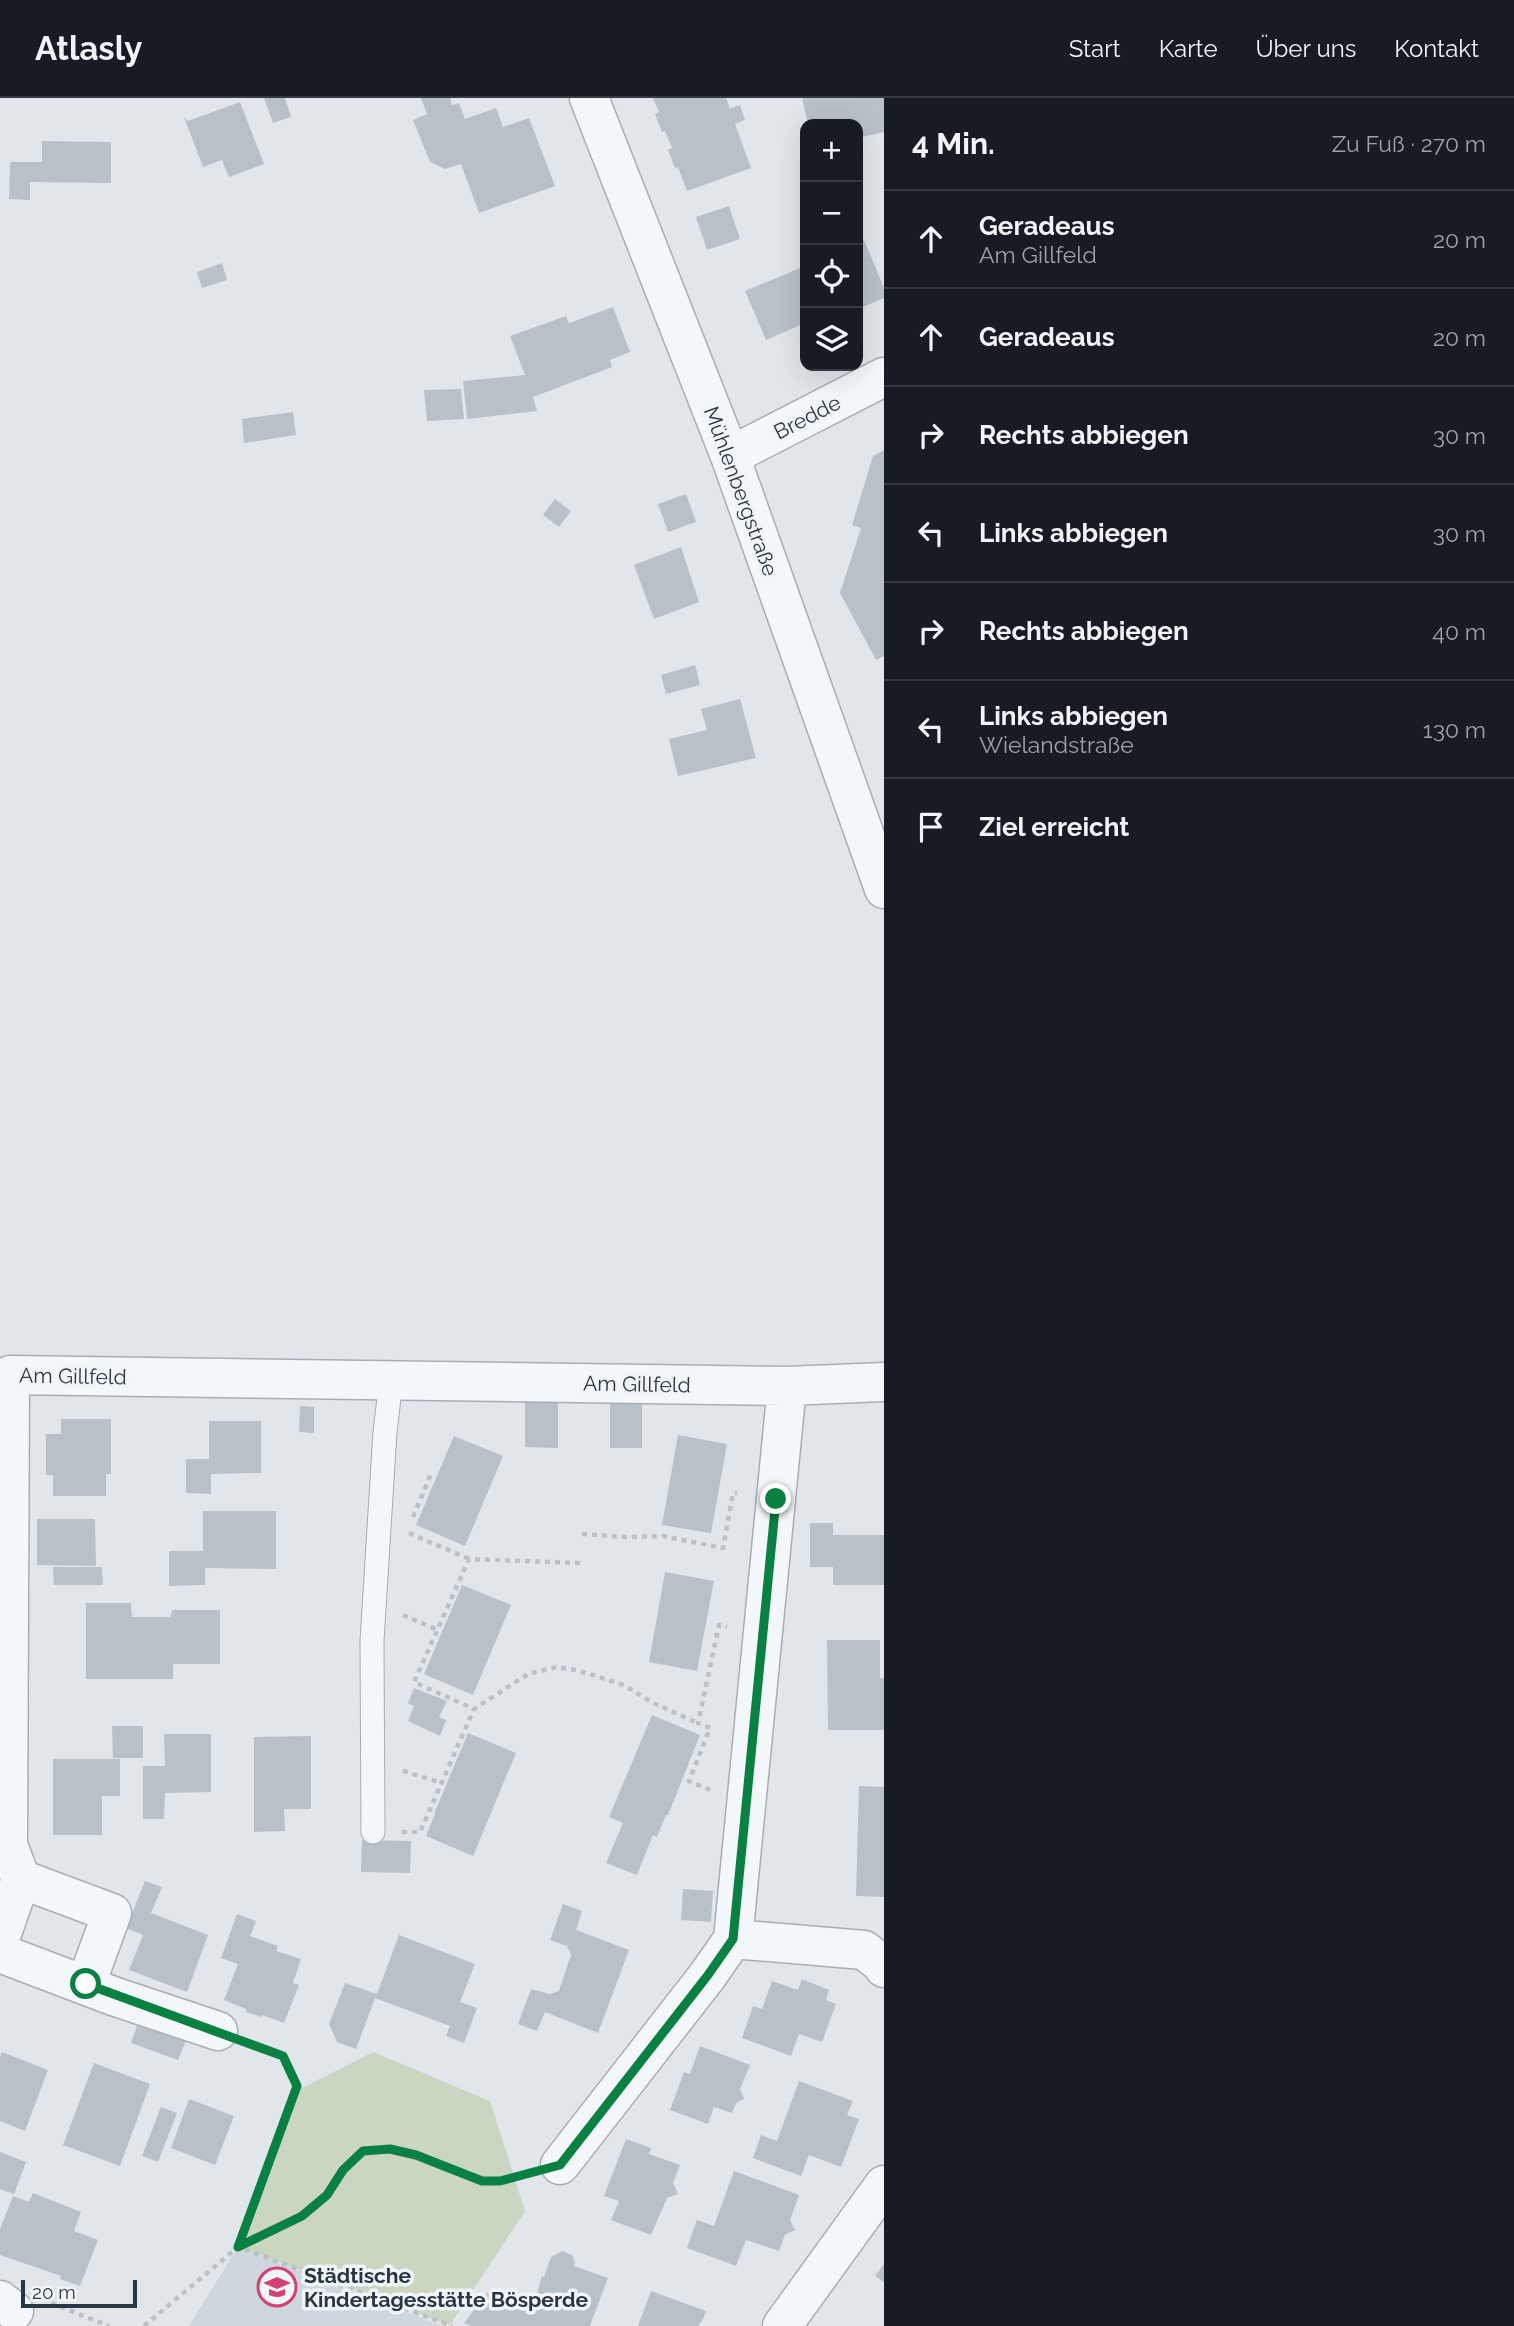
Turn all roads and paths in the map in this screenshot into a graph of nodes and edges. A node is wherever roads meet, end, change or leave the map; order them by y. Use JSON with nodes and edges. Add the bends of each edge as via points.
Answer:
{"nodes":[{"id":1,"x":589,"y":98,"type":"edge"},
{"id":2,"x":884,"y":377,"type":"edge"},
{"id":3,"x":730,"y":456,"type":"junction"},
{"id":4,"x":884,"y":888,"type":"edge"},
{"id":5,"x":391,"y":1381,"type":"junction"},
{"id":6,"x":884,"y":1382,"type":"edge"},
{"id":7,"x":787,"y":1386,"type":"junction"},
{"id":8,"x":431,"y":1474,"type":"dead end"},
{"id":9,"x":776,"y":1499,"type":"junction"},
{"id":10,"x":582,"y":1534,"type":"dead end"},
{"id":11,"x":469,"y":1559,"type":"junction"},
{"id":12,"x":580,"y":1563,"type":"dead end"},
{"id":13,"x":474,"y":1709,"type":"junction"},
{"id":14,"x":698,"y":1723,"type":"dead end"},
{"id":15,"x":373,"y":1762,"type":"junction"},
{"id":16,"x":442,"y":1783,"type":"junction"},
{"id":17,"x":373,"y":1832,"type":"joint"},
{"id":18,"x":20,"y":1879,"type":"junction"},
{"id":19,"x":0,"y":1939,"type":"edge"},
{"id":20,"x":733,"y":1939,"type":"junction"},
{"id":21,"x":0,"y":1953,"type":"edge"},
{"id":22,"x":884,"y":1968,"type":"edge"},
{"id":23,"x":86,"y":1984,"type":"junction"},
{"id":24,"x":218,"y":2031,"type":"joint"},
{"id":25,"x":560,"y":2165,"type":"joint"},
{"id":26,"x":884,"y":2185,"type":"edge"},
{"id":27,"x":238,"y":2247,"type":"junction"},
{"id":28,"x":7,"y":2306,"type":"edge"},
{"id":29,"x":109,"y":2326,"type":"edge"},
{"id":30,"x":144,"y":2326,"type":"edge"},
{"id":31,"x":452,"y":2326,"type":"edge"},
{"id":32,"x":782,"y":2326,"type":"edge"}],
"edges":[{"from":1,"to":3,"type":"street","name":"Mühlenbergstraße"},
{"from":2,"to":3,"type":"street","name":"Bredde"},
{"from":3,"to":4,"type":"street","name":"Mühlenbergstraße"},
{"from":5,"to":7,"type":"street","name":"Am Gillfeld"},
{"from":5,"to":15,"type":"lane","via":[[372,1641]]},
{"from":5,"to":18,"type":"street","name":"Am Gillfeld","via":[[9,1375],[8,1845]]},
{"from":6,"to":7,"type":"street","name":"Am Gillfeld"},
{"from":7,"to":9,"type":"street"},
{"from":8,"to":11,"type":"path","via":[[406,1532]]},
{"from":9,"to":10,"type":"path","via":[[733,1493],[723,1548],[663,1536]]},
{"from":9,"to":20,"type":"street"},
{"from":11,"to":12,"type":"path"},
{"from":11,"to":13,"type":"path","via":[[414,1682]]},
{"from":13,"to":14,"type":"path","via":[[528,1674],[557,1667],[624,1685]]},
{"from":13,"to":16,"type":"path"},
{"from":15,"to":16,"type":"path"},
{"from":15,"to":17,"type":"lane"},
{"from":16,"to":17,"type":"path","via":[[420,1832]]},
{"from":18,"to":19,"type":"street"},
{"from":18,"to":23,"type":"street","via":[[112,1913]]},
{"from":20,"to":22,"type":"street","via":[[864,1950]]},
{"from":20,"to":25,"type":"street"},
{"from":21,"to":23,"type":"street"},
{"from":23,"to":24,"type":"street"},
{"from":24,"to":27,"type":"path","via":[[283,2056],[297,2086]]},
{"from":25,"to":27,"type":"path","via":[[500,2181],[482,2181],[416,2155],[390,2149],[363,2151],[327,2195],[302,2216]]},
{"from":26,"to":32,"type":"street"},
{"from":27,"to":30,"type":"path"},
{"from":27,"to":31,"type":"path"},
{"from":28,"to":29,"type":"path","via":[[46,2301]]}]}
